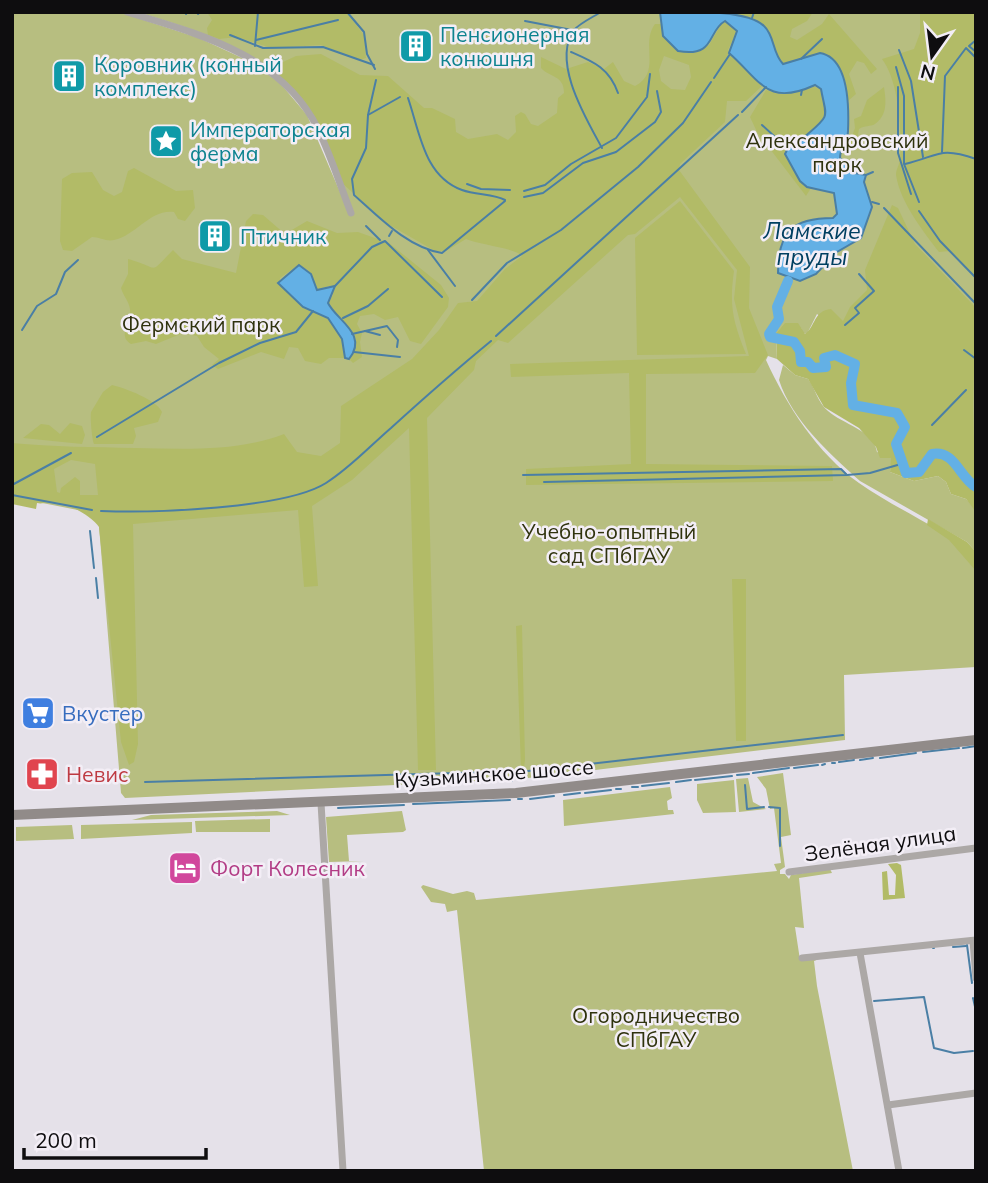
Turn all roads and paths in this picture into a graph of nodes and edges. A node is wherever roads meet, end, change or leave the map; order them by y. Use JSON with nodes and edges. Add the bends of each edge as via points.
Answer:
{"nodes":[{"id":1,"x":127,"y":12,"type":"edge"},
{"id":2,"x":351,"y":213,"type":"dead end"},
{"id":3,"x":976,"y":740,"type":"edge"},
{"id":4,"x":320,"y":803,"type":"junction"},
{"id":5,"x":12,"y":815,"type":"edge"},
{"id":6,"x":976,"y":848,"type":"edge"},
{"id":7,"x":789,"y":872,"type":"dead end"},
{"id":8,"x":974,"y":940,"type":"edge"},
{"id":9,"x":860,"y":953,"type":"junction"},
{"id":10,"x":802,"y":958,"type":"dead end"},
{"id":11,"x":976,"y":978,"type":"edge"},
{"id":12,"x":976,"y":1093,"type":"edge"},
{"id":13,"x":888,"y":1105,"type":"junction"},
{"id":14,"x":343,"y":1171,"type":"edge"},
{"id":15,"x":899,"y":1171,"type":"edge"}],
"edges":[{"from":1,"to":2,"type":"street","via":[[216,41],[275,75],[318,129]]},
{"from":3,"to":4,"type":"main road","name":"Кузьминское шоссе","via":[[559,789]]},
{"from":4,"to":5,"type":"main road","name":"Кузьминское шоссе"},
{"from":4,"to":14,"type":"street"},
{"from":6,"to":7,"type":"street","name":"Зелёная улица"},
{"from":8,"to":9,"type":"street"},
{"from":8,"to":11,"type":"street"},
{"from":9,"to":10,"type":"street"},
{"from":9,"to":13,"type":"street"},
{"from":12,"to":13,"type":"street"},
{"from":13,"to":15,"type":"street"}]}
